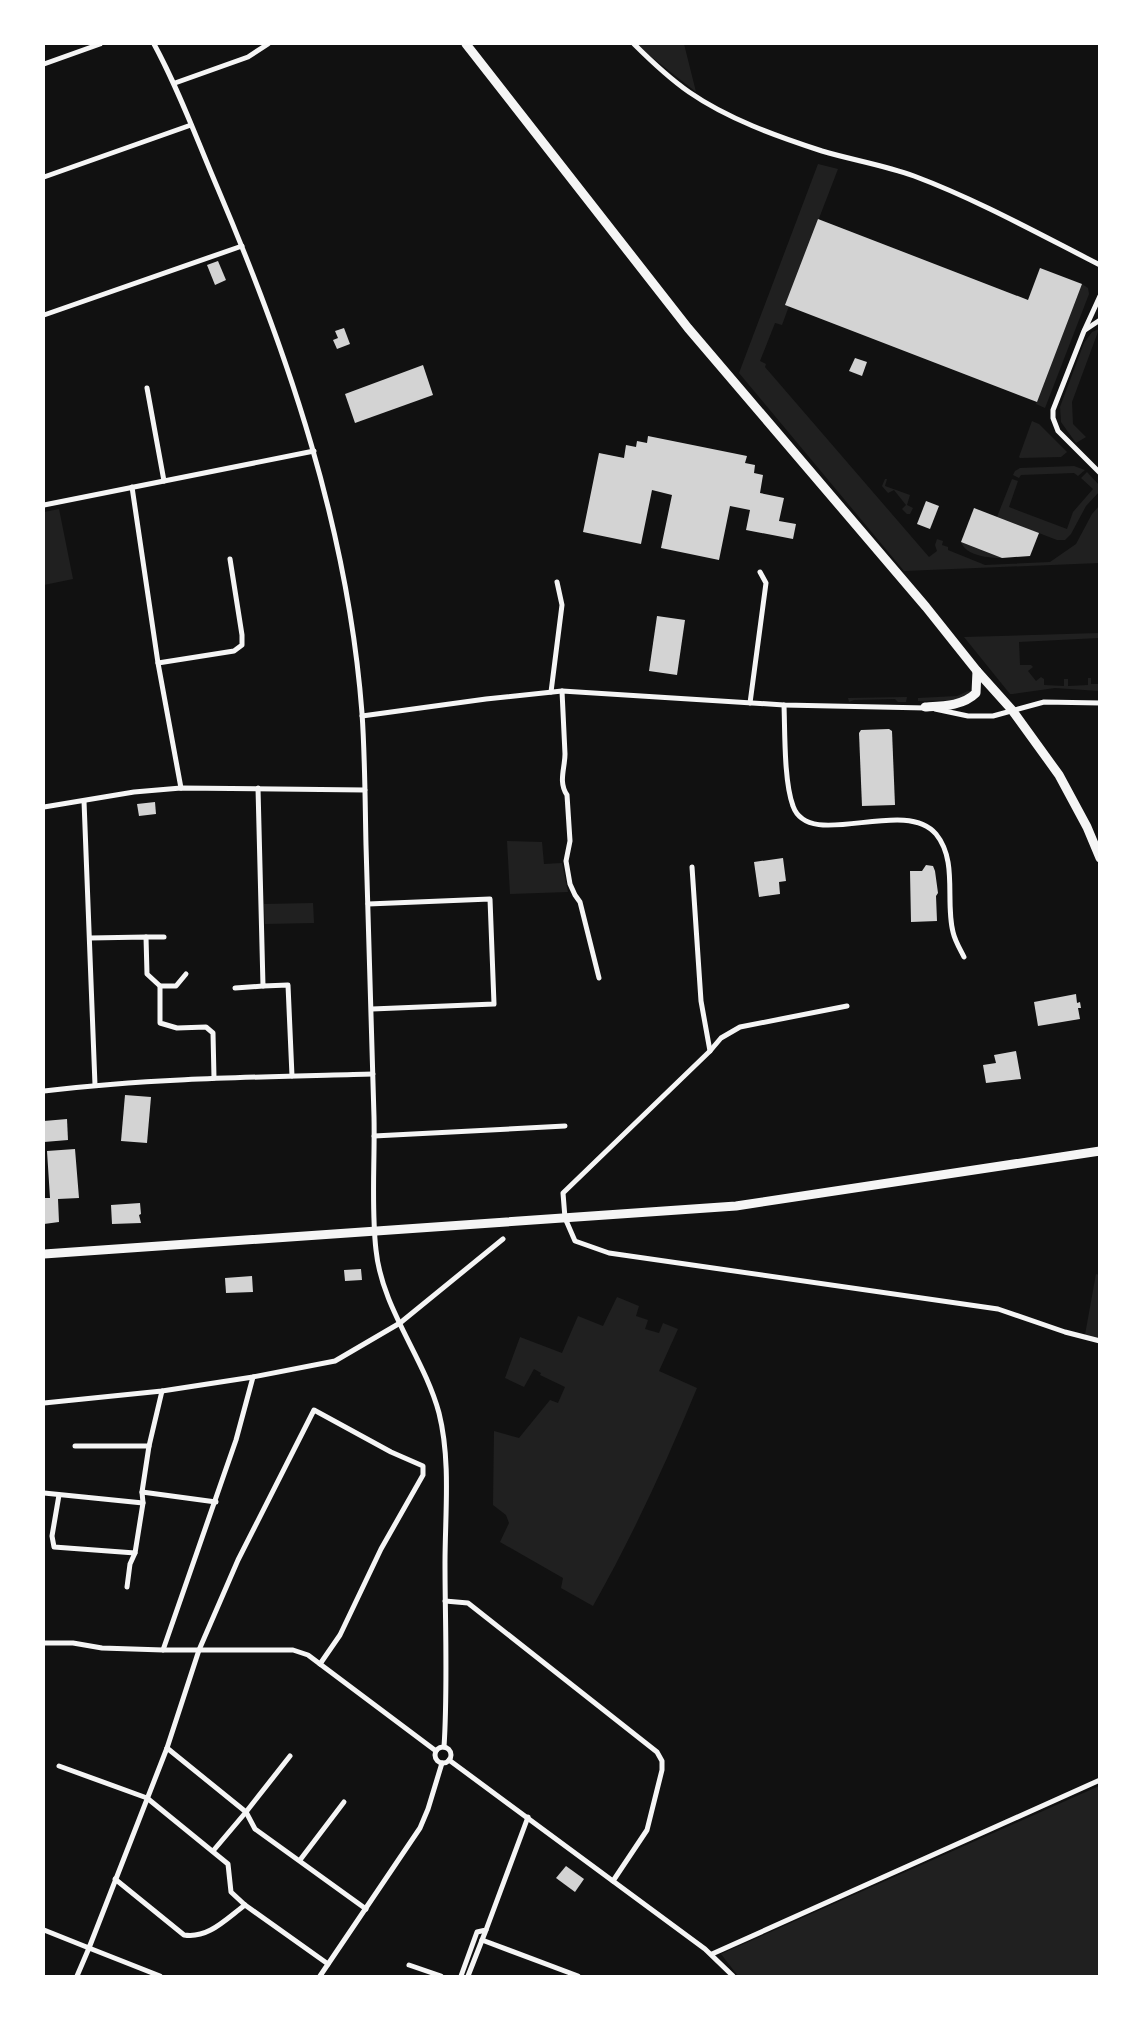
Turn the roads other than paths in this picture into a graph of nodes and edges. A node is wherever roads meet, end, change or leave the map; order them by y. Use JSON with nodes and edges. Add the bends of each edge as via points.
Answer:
{"nodes":[{"id":1,"x":100,"y":44,"type":"edge"},
{"id":2,"x":154,"y":44,"type":"edge"},
{"id":3,"x":268,"y":44,"type":"edge"},
{"id":4,"x":466,"y":44,"type":"edge"},
{"id":5,"x":634,"y":44,"type":"edge"},
{"id":6,"x":44,"y":64,"type":"edge"},
{"id":7,"x":174,"y":83,"type":"junction"},
{"id":8,"x":191,"y":125,"type":"junction"},
{"id":9,"x":44,"y":177,"type":"edge"},
{"id":10,"x":242,"y":246,"type":"junction"},
{"id":11,"x":1100,"y":265,"type":"edge"},
{"id":12,"x":1100,"y":296,"type":"edge"},
{"id":13,"x":44,"y":315,"type":"edge"},
{"id":14,"x":1100,"y":320,"type":"edge"},
{"id":15,"x":1084,"y":331,"type":"junction"},
{"id":16,"x":147,"y":388,"type":"dead end"},
{"id":17,"x":314,"y":451,"type":"junction"},
{"id":18,"x":1100,"y":473,"type":"edge"},
{"id":19,"x":164,"y":481,"type":"junction"},
{"id":20,"x":132,"y":487,"type":"junction"},
{"id":21,"x":44,"y":505,"type":"edge"},
{"id":22,"x":230,"y":559,"type":"dead end"},
{"id":23,"x":760,"y":572,"type":"dead end"},
{"id":24,"x":557,"y":582,"type":"dead end"},
{"id":25,"x":158,"y":663,"type":"junction"},
{"id":26,"x":977,"y":671,"type":"junction"},
{"id":27,"x":562,"y":691,"type":"junction"},
{"id":28,"x":551,"y":692,"type":"junction"},
{"id":29,"x":750,"y":703,"type":"junction"},
{"id":30,"x":1100,"y":703,"type":"edge"},
{"id":31,"x":784,"y":705,"type":"junction"},
{"id":32,"x":925,"y":707,"type":"junction"},
{"id":33,"x":1012,"y":710,"type":"junction"},
{"id":34,"x":362,"y":716,"type":"junction"},
{"id":35,"x":181,"y":788,"type":"junction"},
{"id":36,"x":258,"y":788,"type":"junction"},
{"id":37,"x":365,"y":790,"type":"junction"},
{"id":38,"x":84,"y":801,"type":"junction"},
{"id":39,"x":44,"y":807,"type":"edge"},
{"id":40,"x":1100,"y":858,"type":"edge"},
{"id":41,"x":692,"y":867,"type":"dead end"},
{"id":42,"x":368,"y":904,"type":"junction"},
{"id":43,"x":146,"y":937,"type":"junction"},
{"id":44,"x":164,"y":937,"type":"dead end"},
{"id":45,"x":90,"y":938,"type":"junction"},
{"id":46,"x":964,"y":957,"type":"dead end"},
{"id":47,"x":186,"y":974,"type":"dead end"},
{"id":48,"x":599,"y":978,"type":"dead end"},
{"id":49,"x":160,"y":986,"type":"junction"},
{"id":50,"x":263,"y":986,"type":"junction"},
{"id":51,"x":235,"y":987,"type":"dead end"},
{"id":52,"x":848,"y":1006,"type":"dead end"},
{"id":53,"x":372,"y":1009,"type":"junction"},
{"id":54,"x":710,"y":1051,"type":"junction"},
{"id":55,"x":373,"y":1074,"type":"junction"},
{"id":56,"x":292,"y":1076,"type":"junction"},
{"id":57,"x":214,"y":1078,"type":"junction"},
{"id":58,"x":95,"y":1085,"type":"junction"},
{"id":59,"x":44,"y":1091,"type":"edge"},
{"id":60,"x":565,"y":1126,"type":"dead end"},
{"id":61,"x":374,"y":1136,"type":"junction"},
{"id":62,"x":1100,"y":1151,"type":"edge"},
{"id":63,"x":565,"y":1218,"type":"junction"},
{"id":64,"x":374,"y":1232,"type":"junction"},
{"id":65,"x":502,"y":1239,"type":"dead end"},
{"id":66,"x":44,"y":1254,"type":"edge"},
{"id":67,"x":400,"y":1323,"type":"junction"},
{"id":68,"x":1100,"y":1341,"type":"edge"},
{"id":69,"x":253,"y":1377,"type":"junction"},
{"id":70,"x":162,"y":1391,"type":"junction"},
{"id":71,"x":44,"y":1402,"type":"edge"},
{"id":72,"x":75,"y":1446,"type":"dead end"},
{"id":73,"x":150,"y":1446,"type":"junction"},
{"id":74,"x":142,"y":1492,"type":"junction"},
{"id":75,"x":46,"y":1493,"type":"edge"},
{"id":76,"x":59,"y":1495,"type":"junction"},
{"id":77,"x":216,"y":1502,"type":"junction"},
{"id":78,"x":143,"y":1503,"type":"junction"},
{"id":79,"x":135,"y":1553,"type":"junction"},
{"id":80,"x":127,"y":1587,"type":"dead end"},
{"id":81,"x":445,"y":1601,"type":"junction"},
{"id":82,"x":44,"y":1643,"type":"edge"},
{"id":83,"x":163,"y":1650,"type":"junction"},
{"id":84,"x":199,"y":1650,"type":"junction"},
{"id":85,"x":320,"y":1664,"type":"junction"},
{"id":86,"x":444,"y":1747,"type":"junction"},
{"id":87,"x":167,"y":1748,"type":"junction"},
{"id":88,"x":436,"y":1751,"type":"junction"},
{"id":89,"x":290,"y":1756,"type":"dead end"},
{"id":90,"x":449,"y":1760,"type":"junction"},
{"id":91,"x":442,"y":1763,"type":"junction"},
{"id":92,"x":59,"y":1766,"type":"dead end"},
{"id":93,"x":1100,"y":1780,"type":"edge"},
{"id":94,"x":147,"y":1798,"type":"junction"},
{"id":95,"x":344,"y":1802,"type":"dead end"},
{"id":96,"x":246,"y":1812,"type":"junction"},
{"id":97,"x":528,"y":1817,"type":"junction"},
{"id":98,"x":213,"y":1851,"type":"junction"},
{"id":99,"x":300,"y":1860,"type":"junction"},
{"id":100,"x":115,"y":1879,"type":"junction"},
{"id":101,"x":614,"y":1881,"type":"junction"},
{"id":102,"x":245,"y":1905,"type":"junction"},
{"id":103,"x":366,"y":1909,"type":"junction"},
{"id":104,"x":44,"y":1930,"type":"edge"},
{"id":105,"x":486,"y":1930,"type":"junction"},
{"id":106,"x":482,"y":1940,"type":"junction"},
{"id":107,"x":89,"y":1948,"type":"junction"},
{"id":108,"x":712,"y":1954,"type":"junction"},
{"id":109,"x":328,"y":1964,"type":"junction"},
{"id":110,"x":409,"y":1965,"type":"dead end"},
{"id":111,"x":77,"y":1977,"type":"edge"},
{"id":112,"x":160,"y":1977,"type":"edge"},
{"id":113,"x":320,"y":1977,"type":"edge"},
{"id":114,"x":441,"y":1977,"type":"edge"},
{"id":115,"x":461,"y":1977,"type":"edge"},
{"id":116,"x":468,"y":1977,"type":"edge"},
{"id":117,"x":578,"y":1977,"type":"edge"},
{"id":118,"x":734,"y":1977,"type":"edge"}],
"edges":[{"from":1,"to":6,"type":"street"},
{"from":2,"to":7,"type":"street"},
{"from":3,"to":7,"type":"street","via":[[248,57]]},
{"from":4,"to":26,"type":"main road","via":[[688,328]]},
{"from":5,"to":11,"type":"street","via":[[688,91],[722,112],[822,151],[912,175]]},
{"from":7,"to":8,"type":"street"},
{"from":8,"to":9,"type":"street"},
{"from":8,"to":10,"type":"street"},
{"from":10,"to":13,"type":"street"},
{"from":10,"to":17,"type":"street","via":[[293,380]]},
{"from":12,"to":15,"type":"street"},
{"from":14,"to":15,"type":"street"},
{"from":15,"to":18,"type":"street","via":[[1053,418],[1058,431]]},
{"from":16,"to":19,"type":"street"},
{"from":17,"to":19,"type":"street"},
{"from":17,"to":34,"type":"street","via":[[332,519],[354,641]]},
{"from":19,"to":20,"type":"street"},
{"from":20,"to":21,"type":"street"},
{"from":20,"to":25,"type":"street"},
{"from":22,"to":25,"type":"street","via":[[242,645],[234,651]]},
{"from":23,"to":29,"type":"street","via":[[766,584]]},
{"from":24,"to":28,"type":"street","via":[[562,605]]},
{"from":25,"to":35,"type":"street"},
{"from":26,"to":32,"type":"main road","via":[[976,693],[969,700]]},
{"from":26,"to":33,"type":"main road"},
{"from":27,"to":28,"type":"street"},
{"from":27,"to":29,"type":"street"},
{"from":27,"to":48,"type":"street","via":[[562,771],[570,841],[566,861]]},
{"from":28,"to":34,"type":"street"},
{"from":29,"to":31,"type":"street"},
{"from":30,"to":33,"type":"street","via":[[1044,702]]},
{"from":31,"to":32,"type":"street"},
{"from":31,"to":46,"type":"street","via":[[789,791],[798,816],[823,825],[905,820],[922,824],[934,833],[943,845],[949,868],[953,933]]},
{"from":32,"to":33,"type":"street","via":[[968,716],[993,716]]},
{"from":33,"to":40,"type":"main road","via":[[1059,775]]},
{"from":34,"to":37,"type":"street"},
{"from":35,"to":36,"type":"street"},
{"from":35,"to":38,"type":"street"},
{"from":36,"to":37,"type":"street"},
{"from":36,"to":50,"type":"street"},
{"from":37,"to":42,"type":"street"},
{"from":38,"to":39,"type":"street"},
{"from":38,"to":45,"type":"street"},
{"from":41,"to":54,"type":"street","via":[[701,1001]]},
{"from":42,"to":53,"type":"street"},
{"from":42,"to":53,"type":"street","via":[[490,899],[494,1005]]},
{"from":43,"to":44,"type":"street"},
{"from":43,"to":45,"type":"street"},
{"from":43,"to":49,"type":"street","via":[[147,974]]},
{"from":45,"to":58,"type":"street"},
{"from":47,"to":49,"type":"street","via":[[176,986]]},
{"from":49,"to":57,"type":"street","via":[[160,1023],[177,1028],[206,1028],[213,1033]]},
{"from":50,"to":51,"type":"street"},
{"from":50,"to":56,"type":"street","via":[[288,985]]},
{"from":52,"to":54,"type":"street","via":[[740,1027],[721,1038]]},
{"from":53,"to":55,"type":"street"},
{"from":54,"to":63,"type":"street","via":[[563,1193]]},
{"from":55,"to":56,"type":"street"},
{"from":55,"to":61,"type":"street"},
{"from":56,"to":57,"type":"street"},
{"from":57,"to":58,"type":"street"},
{"from":58,"to":59,"type":"street"},
{"from":60,"to":61,"type":"street"},
{"from":61,"to":64,"type":"street"},
{"from":62,"to":63,"type":"main road","via":[[736,1206]]},
{"from":63,"to":64,"type":"main road"},
{"from":63,"to":68,"type":"street","via":[[574,1241],[609,1253],[998,1309]]},
{"from":64,"to":66,"type":"main road"},
{"from":64,"to":67,"type":"street","via":[[383,1281]]},
{"from":65,"to":67,"type":"street"},
{"from":67,"to":69,"type":"street","via":[[335,1361]]},
{"from":67,"to":81,"type":"street","via":[[439,1413],[446,1486]]},
{"from":69,"to":70,"type":"street"},
{"from":69,"to":77,"type":"street"},
{"from":70,"to":71,"type":"street"},
{"from":70,"to":73,"type":"street"},
{"from":72,"to":73,"type":"street"},
{"from":73,"to":74,"type":"street"},
{"from":74,"to":77,"type":"street"},
{"from":74,"to":78,"type":"street"},
{"from":75,"to":76,"type":"street"},
{"from":76,"to":78,"type":"street"},
{"from":76,"to":79,"type":"street","via":[[52,1536],[54,1547]]},
{"from":77,"to":83,"type":"street"},
{"from":78,"to":79,"type":"street"},
{"from":79,"to":80,"type":"street"},
{"from":81,"to":86,"type":"street"},
{"from":81,"to":101,"type":"street","via":[[468,1603],[657,1752],[662,1770],[646,1830]]},
{"from":82,"to":83,"type":"street"},
{"from":83,"to":84,"type":"street"},
{"from":84,"to":85,"type":"street","via":[[293,1650]]},
{"from":84,"to":85,"type":"street","via":[[238,1560],[314,1410],[423,1466],[423,1475],[340,1635]]},
{"from":84,"to":87,"type":"street"},
{"from":85,"to":88,"type":"street"},
{"from":86,"to":88,"type":"street"},
{"from":86,"to":90,"type":"street","via":[[451,1753]]},
{"from":87,"to":94,"type":"street"},
{"from":87,"to":96,"type":"street"},
{"from":88,"to":91,"type":"street","via":[[436,1758]]},
{"from":89,"to":96,"type":"street"},
{"from":90,"to":91,"type":"street"},
{"from":90,"to":97,"type":"street"},
{"from":91,"to":103,"type":"street","via":[[420,1828]]},
{"from":92,"to":94,"type":"street"},
{"from":93,"to":108,"type":"street"},
{"from":94,"to":98,"type":"street"},
{"from":94,"to":100,"type":"street"},
{"from":95,"to":99,"type":"street"},
{"from":96,"to":98,"type":"street"},
{"from":96,"to":99,"type":"street","via":[[255,1829]]},
{"from":97,"to":101,"type":"street"},
{"from":97,"to":105,"type":"street"},
{"from":98,"to":102,"type":"street","via":[[228,1864],[231,1892]]},
{"from":99,"to":103,"type":"street"},
{"from":100,"to":102,"type":"street","via":[[184,1935],[207,1933]]},
{"from":100,"to":107,"type":"street"},
{"from":101,"to":108,"type":"street"},
{"from":102,"to":109,"type":"street"},
{"from":103,"to":109,"type":"street"},
{"from":104,"to":107,"type":"street"},
{"from":105,"to":106,"type":"street"},
{"from":105,"to":115,"type":"street","via":[[477,1932]]},
{"from":106,"to":116,"type":"street"},
{"from":106,"to":117,"type":"street"},
{"from":107,"to":111,"type":"street"},
{"from":107,"to":112,"type":"street"},
{"from":108,"to":118,"type":"street"},
{"from":109,"to":113,"type":"street"},
{"from":110,"to":114,"type":"street"}]}
